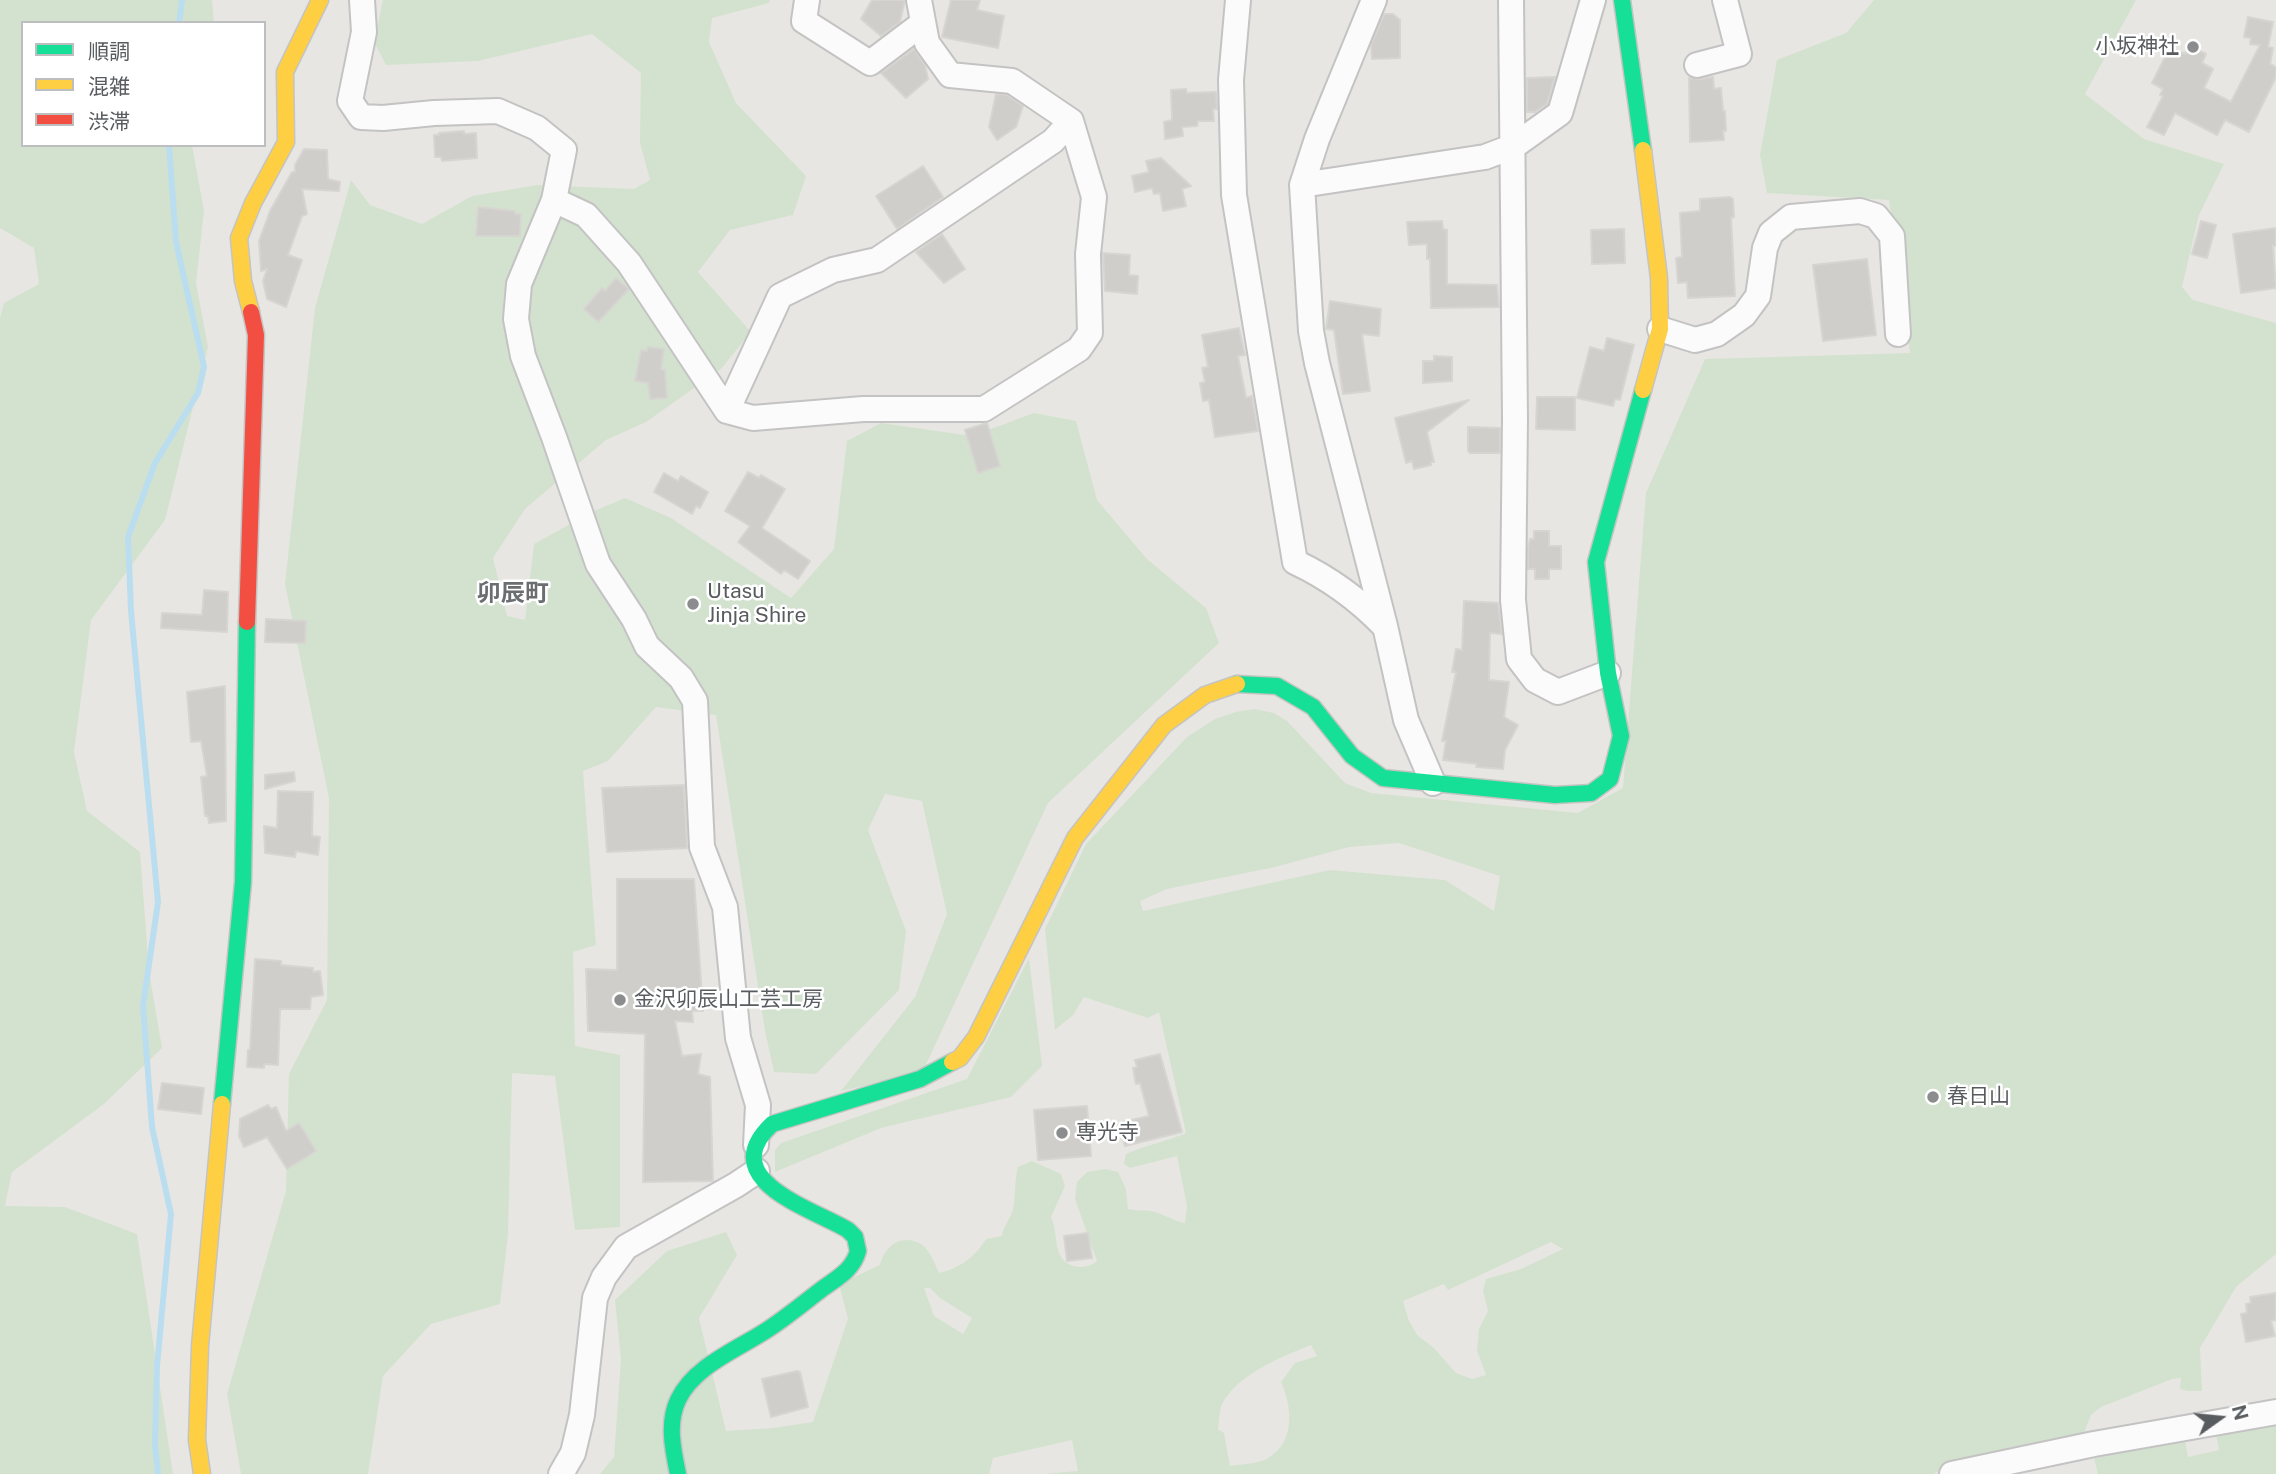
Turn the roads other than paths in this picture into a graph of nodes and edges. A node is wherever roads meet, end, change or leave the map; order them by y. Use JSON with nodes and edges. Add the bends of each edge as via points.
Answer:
{"nodes":[{"id":1,"x":362,"y":0,"type":"edge"},
{"id":2,"x":807,"y":0,"type":"edge"},
{"id":3,"x":1238,"y":0,"type":"edge"},
{"id":4,"x":1374,"y":0,"type":"edge"},
{"id":5,"x":1511,"y":0,"type":"edge"},
{"id":6,"x":1593,"y":0,"type":"edge"},
{"id":7,"x":1622,"y":0,"type":"edge"},
{"id":8,"x":1725,"y":0,"type":"edge"},
{"id":9,"x":318,"y":1,"type":"edge"},
{"id":10,"x":921,"y":12,"type":"edge"},
{"id":11,"x":1697,"y":65,"type":"dead end"},
{"id":12,"x":1071,"y":121,"type":"junction"},
{"id":13,"x":1514,"y":146,"type":"junction"},
{"id":14,"x":1302,"y":184,"type":"junction"},
{"id":15,"x":554,"y":200,"type":"junction"},
{"id":16,"x":1660,"y":329,"type":"junction"},
{"id":17,"x":1898,"y":334,"type":"dead end"},
{"id":18,"x":727,"y":411,"type":"junction"},
{"id":19,"x":1385,"y":626,"type":"junction"},
{"id":20,"x":1608,"y":673,"type":"junction"},
{"id":21,"x":1433,"y":783,"type":"junction"},
{"id":22,"x":756,"y":1145,"type":"junction"},
{"id":23,"x":757,"y":1171,"type":"junction"},
{"id":24,"x":2276,"y":1412,"type":"edge"},
{"id":25,"x":202,"y":1474,"type":"edge"},
{"id":26,"x":561,"y":1474,"type":"edge"},
{"id":27,"x":678,"y":1474,"type":"edge"},
{"id":28,"x":1952,"y":1474,"type":"edge"}],
"edges":[{"from":1,"to":15,"type":"street","via":[[365,32],[350,101],[361,117],[498,111],[537,128],[564,150]]},
{"from":2,"to":10,"type":"street","via":[[804,21],[870,63]]},
{"from":3,"to":19,"type":"street","via":[[1231,80],[1234,195],[1296,562],[1327,577]]},
{"from":4,"to":14,"type":"street"},
{"from":5,"to":13,"type":"street"},
{"from":6,"to":13,"type":"street","via":[[1560,113]]},
{"from":7,"to":16,"type":"street","via":[[1653,224]]},
{"from":8,"to":11,"type":"street","via":[[1739,54]]},
{"from":9,"to":25,"type":"street","via":[[285,72],[286,142],[239,238],[256,335],[244,708],[246,799],[243,882],[200,1346],[197,1440]]},
{"from":10,"to":12,"type":"street","via":[[927,43],[950,75],[1012,80]]},
{"from":12,"to":18,"type":"street","via":[[1053,141],[877,260],[832,270],[780,296]]},
{"from":12,"to":18,"type":"street","via":[[1094,197],[1088,254],[1090,333],[1079,349],[984,409],[863,409],[753,418]]},
{"from":13,"to":14,"type":"street","via":[[1485,158]]},
{"from":13,"to":20,"type":"street","via":[[1513,600],[1519,659],[1535,680],[1559,692]]},
{"from":14,"to":19,"type":"street","via":[[1317,363]]},
{"from":15,"to":18,"type":"street","via":[[586,215],[629,263]]},
{"from":15,"to":22,"type":"street","via":[[519,284],[516,319],[523,356],[598,564],[647,646],[681,678],[695,701],[702,847],[725,907],[738,1038],[758,1105]]},
{"from":16,"to":17,"type":"street","via":[[1695,340],[1717,334],[1744,315],[1758,296],[1770,233],[1791,217],[1860,211],[1876,216],[1892,236]]},
{"from":16,"to":20,"type":"street","via":[[1597,562]]},
{"from":19,"to":21,"type":"street","via":[[1406,720]]},
{"from":20,"to":21,"type":"street","via":[[1621,736],[1610,779],[1591,793]]},
{"from":21,"to":22,"type":"street","via":[[1383,778],[1352,756],[1314,707],[1277,686],[1240,683],[1205,695],[1164,725],[1075,838],[976,1037],[960,1058],[920,1079],[772,1124]]},
{"from":22,"to":23,"type":"street"},
{"from":23,"to":26,"type":"street","via":[[626,1247],[604,1277],[595,1298],[582,1415],[573,1453]]},
{"from":23,"to":27,"type":"street","via":[[770,1187],[797,1205],[855,1236],[856,1261],[682,1391],[671,1424]]},
{"from":24,"to":28,"type":"street"}]}
